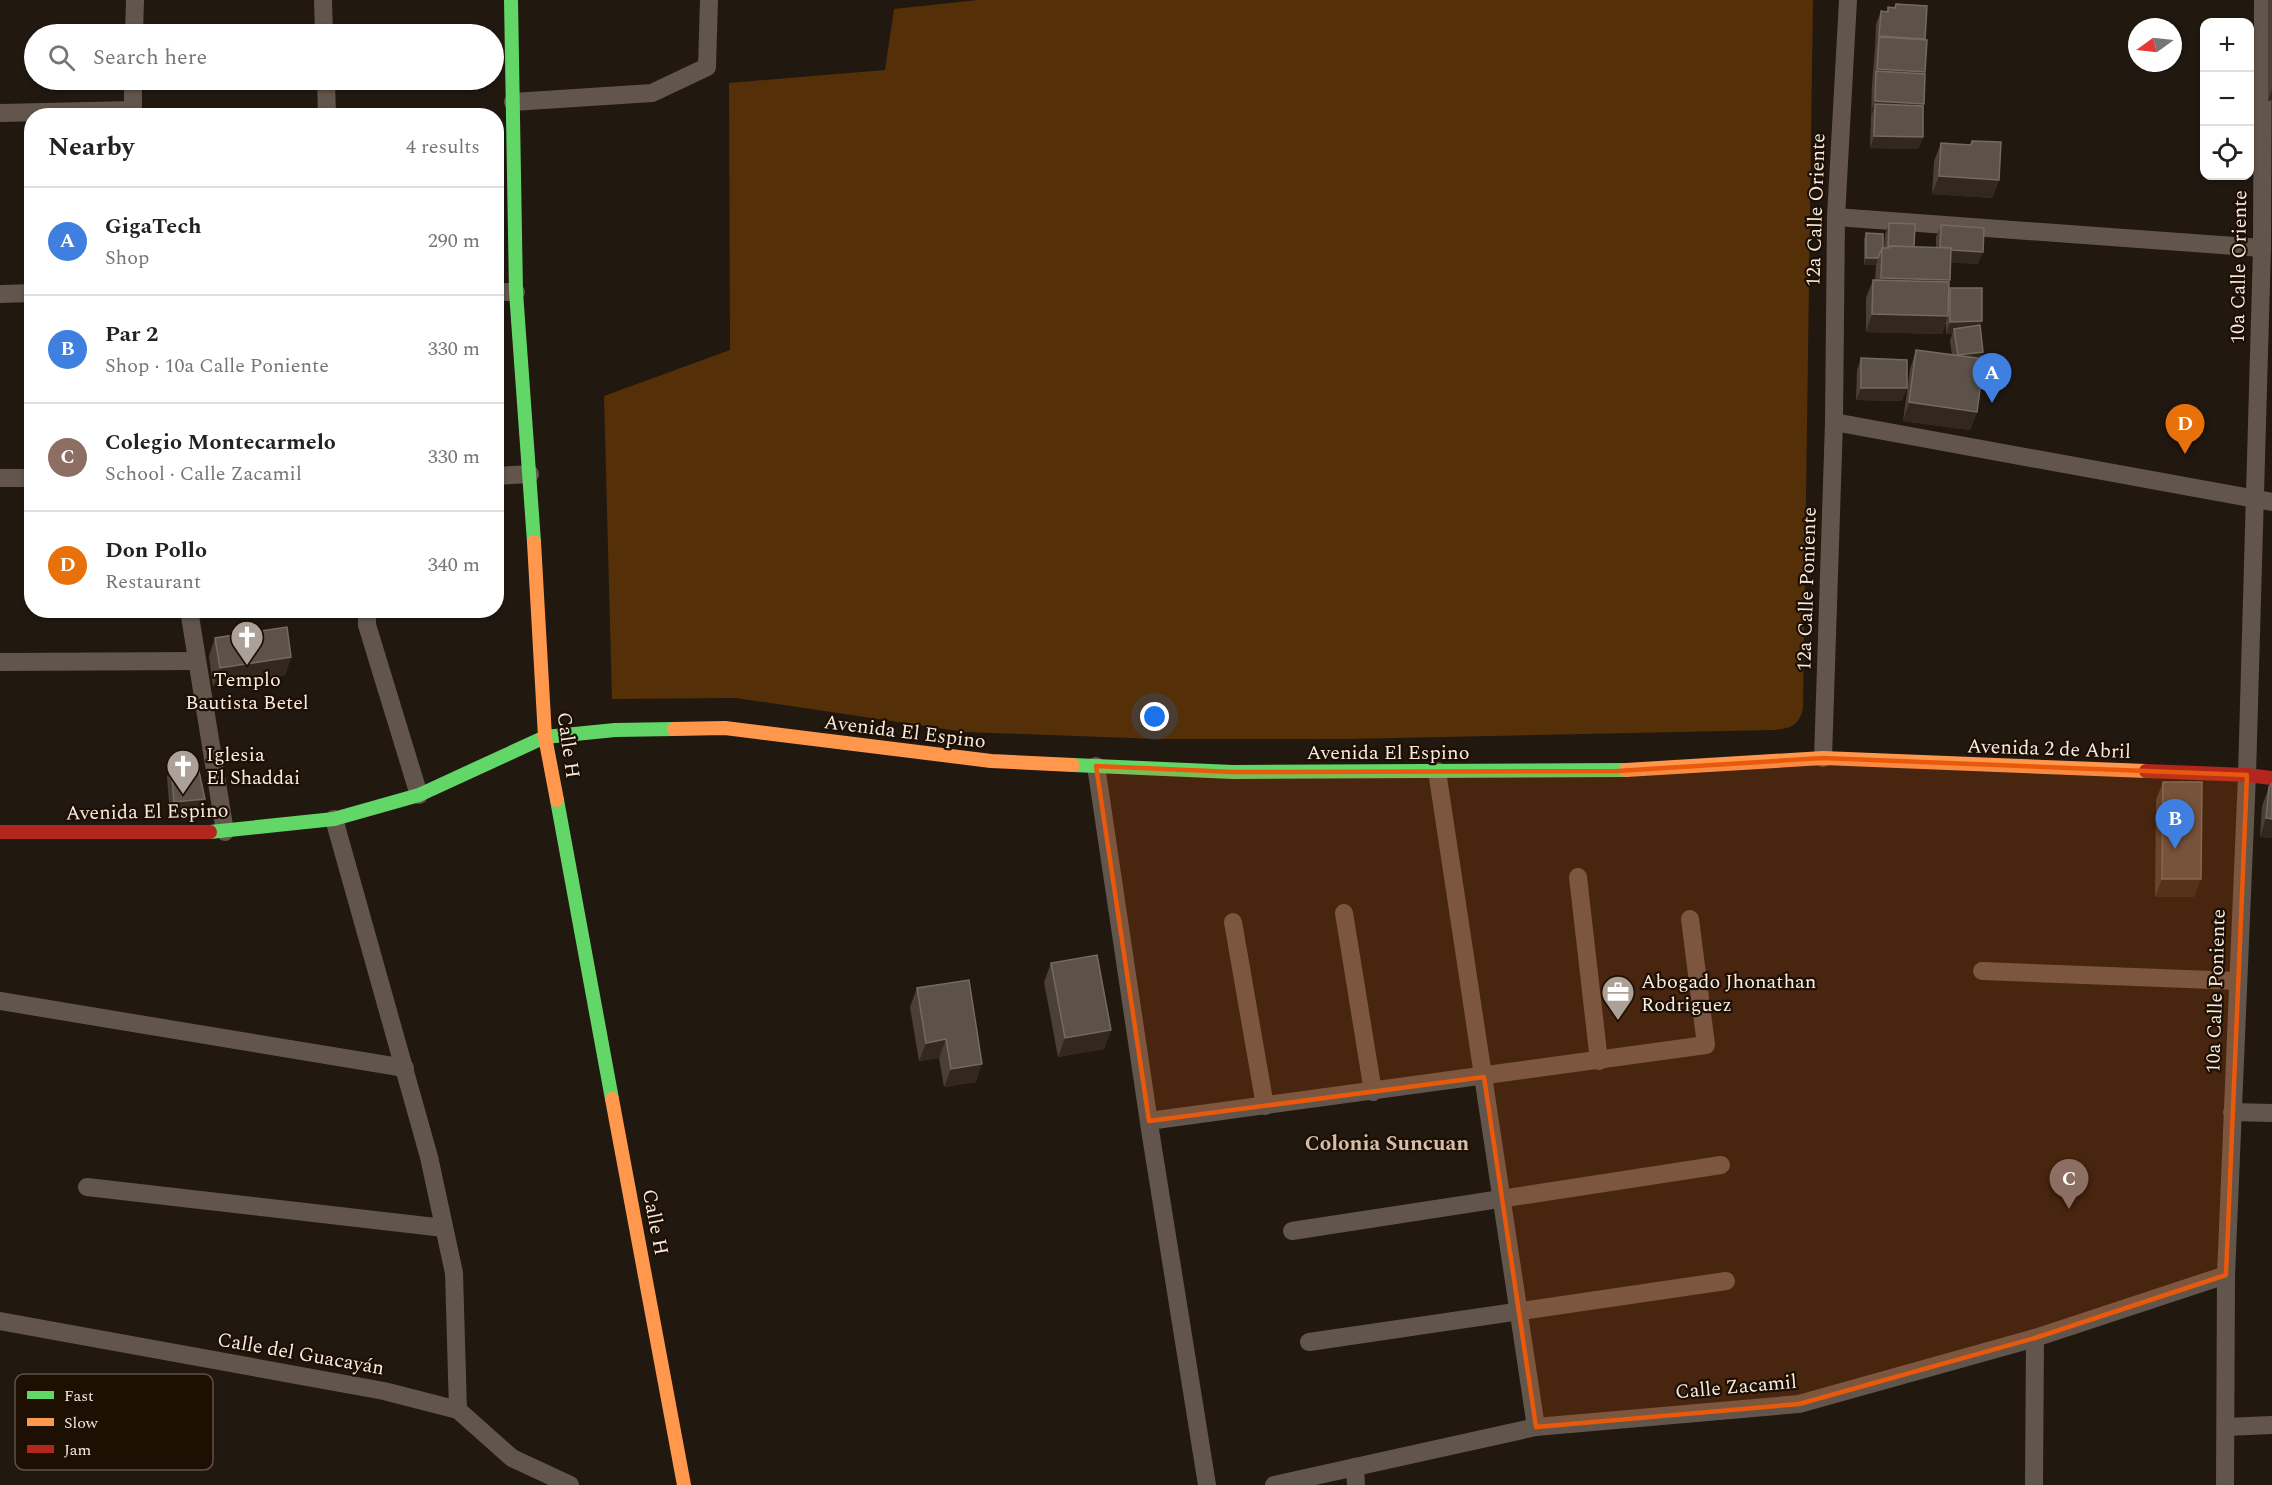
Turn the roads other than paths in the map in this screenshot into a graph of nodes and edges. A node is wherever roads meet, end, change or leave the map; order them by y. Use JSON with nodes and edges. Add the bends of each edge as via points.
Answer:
{"nodes":[{"id":1,"x":135,"y":0,"type":"edge"},
{"id":2,"x":323,"y":0,"type":"edge"},
{"id":3,"x":511,"y":0,"type":"edge"},
{"id":4,"x":709,"y":0,"type":"edge"},
{"id":5,"x":1848,"y":0,"type":"edge"},
{"id":6,"x":2263,"y":0,"type":"edge"},
{"id":7,"x":134,"y":24,"type":"edge"},
{"id":8,"x":324,"y":24,"type":"edge"},
{"id":9,"x":133,"y":90,"type":"edge"},
{"id":10,"x":326,"y":90,"type":"edge"},
{"id":11,"x":513,"y":102,"type":"junction"},
{"id":12,"x":132,"y":108,"type":"edge"},
{"id":13,"x":327,"y":108,"type":"edge"},
{"id":14,"x":0,"y":113,"type":"edge"},
{"id":15,"x":24,"y":113,"type":"edge"},
{"id":16,"x":1836,"y":217,"type":"junction"},
{"id":17,"x":2262,"y":248,"type":"junction"},
{"id":18,"x":504,"y":292,"type":"edge"},
{"id":19,"x":516,"y":292,"type":"junction"},
{"id":20,"x":24,"y":293,"type":"edge"},
{"id":21,"x":0,"y":294,"type":"edge"},
{"id":22,"x":1834,"y":422,"type":"junction"},
{"id":23,"x":530,"y":474,"type":"junction"},
{"id":24,"x":504,"y":476,"type":"edge"},
{"id":25,"x":0,"y":478,"type":"edge"},
{"id":26,"x":24,"y":478,"type":"edge"},
{"id":27,"x":2264,"y":501,"type":"edge"},
{"id":28,"x":190,"y":618,"type":"edge"},
{"id":29,"x":367,"y":618,"type":"edge"},
{"id":30,"x":197,"y":661,"type":"junction"},
{"id":31,"x":0,"y":662,"type":"edge"},
{"id":32,"x":545,"y":736,"type":"junction"},
{"id":33,"x":1823,"y":758,"type":"junction"},
{"id":34,"x":1096,"y":766,"type":"junction"},
{"id":35,"x":1437,"y":771,"type":"junction"},
{"id":36,"x":2247,"y":775,"type":"junction"},
{"id":37,"x":2272,"y":778,"type":"edge"},
{"id":38,"x":419,"y":795,"type":"junction"},
{"id":39,"x":334,"y":819,"type":"junction"},
{"id":40,"x":0,"y":831,"type":"edge"},
{"id":41,"x":225,"y":832,"type":"junction"},
{"id":42,"x":1578,"y":876,"type":"dead end"},
{"id":43,"x":1344,"y":913,"type":"dead end"},
{"id":44,"x":1690,"y":919,"type":"dead end"},
{"id":45,"x":1233,"y":922,"type":"dead end"},
{"id":46,"x":1982,"y":971,"type":"dead end"},
{"id":47,"x":2238,"y":981,"type":"junction"},
{"id":48,"x":0,"y":1001,"type":"edge"},
{"id":49,"x":1599,"y":1061,"type":"junction"},
{"id":50,"x":405,"y":1068,"type":"junction"},
{"id":51,"x":1484,"y":1077,"type":"junction"},
{"id":52,"x":1373,"y":1092,"type":"junction"},
{"id":53,"x":1264,"y":1106,"type":"junction"},
{"id":54,"x":2232,"y":1112,"type":"junction"},
{"id":55,"x":2272,"y":1113,"type":"edge"},
{"id":56,"x":1149,"y":1121,"type":"junction"},
{"id":57,"x":1721,"y":1165,"type":"dead end"},
{"id":58,"x":87,"y":1186,"type":"dead end"},
{"id":59,"x":1502,"y":1199,"type":"junction"},
{"id":60,"x":444,"y":1228,"type":"junction"},
{"id":61,"x":1292,"y":1231,"type":"dead end"},
{"id":62,"x":2226,"y":1275,"type":"junction"},
{"id":63,"x":1726,"y":1281,"type":"dead end"},
{"id":64,"x":1519,"y":1312,"type":"junction"},
{"id":65,"x":0,"y":1321,"type":"edge"},
{"id":66,"x":2035,"y":1338,"type":"junction"},
{"id":67,"x":1309,"y":1342,"type":"dead end"},
{"id":68,"x":458,"y":1410,"type":"junction"},
{"id":69,"x":2272,"y":1425,"type":"edge"},
{"id":70,"x":1536,"y":1426,"type":"junction"},
{"id":71,"x":2226,"y":1427,"type":"junction"},
{"id":72,"x":1356,"y":1476,"type":"edge"},
{"id":73,"x":570,"y":1485,"type":"edge"},
{"id":74,"x":684,"y":1485,"type":"edge"},
{"id":75,"x":1207,"y":1485,"type":"edge"},
{"id":76,"x":1274,"y":1485,"type":"edge"},
{"id":77,"x":2034,"y":1485,"type":"edge"},
{"id":78,"x":2225,"y":1485,"type":"edge"}],
"edges":[{"from":1,"to":7,"type":"street"},
{"from":2,"to":8,"type":"street"},
{"from":3,"to":11,"type":"street","name":"Calle H"},
{"from":4,"to":11,"type":"street","via":[[707,67],[652,93]]},
{"from":5,"to":16,"type":"street","name":"12a Calle Oriente"},
{"from":6,"to":17,"type":"street","name":"10a Calle Oriente"},
{"from":9,"to":12,"type":"street"},
{"from":10,"to":13,"type":"street"},
{"from":11,"to":19,"type":"street","name":"Calle H"},
{"from":14,"to":15,"type":"street"},
{"from":16,"to":17,"type":"street"},
{"from":16,"to":22,"type":"street","name":"12a Calle Oriente"},
{"from":17,"to":27,"type":"street","name":"10a Calle Oriente"},
{"from":18,"to":19,"type":"street"},
{"from":19,"to":23,"type":"street","name":"Calle H"},
{"from":20,"to":21,"type":"street"},
{"from":22,"to":27,"type":"street"},
{"from":22,"to":33,"type":"street","name":"12a Calle Poniente"},
{"from":23,"to":24,"type":"street"},
{"from":23,"to":32,"type":"street","name":"Calle H"},
{"from":25,"to":26,"type":"street"},
{"from":27,"to":36,"type":"street","name":"10a Calle Poniente"},
{"from":28,"to":30,"type":"street"},
{"from":29,"to":38,"type":"street"},
{"from":30,"to":31,"type":"street"},
{"from":30,"to":41,"type":"street"},
{"from":32,"to":34,"type":"street","name":"Avenida El Espino","via":[[725,728],[991,761]]},
{"from":32,"to":38,"type":"street","name":"Avenida El Espino"},
{"from":32,"to":74,"type":"street","name":"Calle H"},
{"from":33,"to":35,"type":"street","name":"Avenida El Espino","via":[[1617,771]]},
{"from":33,"to":36,"type":"street","name":"Avenida 2 de Abril"},
{"from":34,"to":35,"type":"street","name":"Avenida El Espino","via":[[1233,772]]},
{"from":34,"to":56,"type":"street"},
{"from":35,"to":51,"type":"street"},
{"from":36,"to":37,"type":"street","name":"Avenida 2 de Abril"},
{"from":36,"to":47,"type":"street","name":"10a Calle Poniente"},
{"from":38,"to":39,"type":"street","name":"Avenida El Espino"},
{"from":39,"to":41,"type":"street","name":"Avenida El Espino"},
{"from":39,"to":50,"type":"street"},
{"from":40,"to":41,"type":"street","name":"Avenida El Espino"},
{"from":42,"to":49,"type":"street"},
{"from":43,"to":52,"type":"street"},
{"from":44,"to":49,"type":"street","via":[[1706,1045]]},
{"from":45,"to":53,"type":"street"},
{"from":46,"to":47,"type":"street"},
{"from":47,"to":54,"type":"street","name":"10a Calle Poniente"},
{"from":48,"to":50,"type":"street"},
{"from":49,"to":51,"type":"street"},
{"from":50,"to":60,"type":"street"},
{"from":51,"to":52,"type":"street"},
{"from":51,"to":59,"type":"street"},
{"from":52,"to":53,"type":"street"},
{"from":53,"to":56,"type":"street"},
{"from":54,"to":55,"type":"street"},
{"from":54,"to":62,"type":"street","name":"10a Calle Poniente"},
{"from":56,"to":75,"type":"street"},
{"from":57,"to":59,"type":"street"},
{"from":58,"to":60,"type":"street"},
{"from":59,"to":61,"type":"street"},
{"from":59,"to":64,"type":"street"},
{"from":60,"to":68,"type":"street","via":[[454,1273]]},
{"from":62,"to":66,"type":"street","name":"Calle Zacamil"},
{"from":62,"to":71,"type":"street","name":"10a Calle Poniente"},
{"from":63,"to":64,"type":"street"},
{"from":64,"to":67,"type":"street"},
{"from":64,"to":70,"type":"street"},
{"from":65,"to":68,"type":"street","name":"Calle del Guacayán","via":[[384,1391]]},
{"from":66,"to":70,"type":"street","name":"Calle Zacamil","via":[[1799,1404]]},
{"from":66,"to":77,"type":"street"},
{"from":68,"to":73,"type":"street","name":"Calle del Guacayán","via":[[512,1458]]},
{"from":69,"to":71,"type":"street"},
{"from":70,"to":72,"type":"street","name":"Calle Zacamil"},
{"from":71,"to":78,"type":"street","name":"10a Calle Poniente"},
{"from":72,"to":76,"type":"street","name":"Calle Zacamil"}]}
